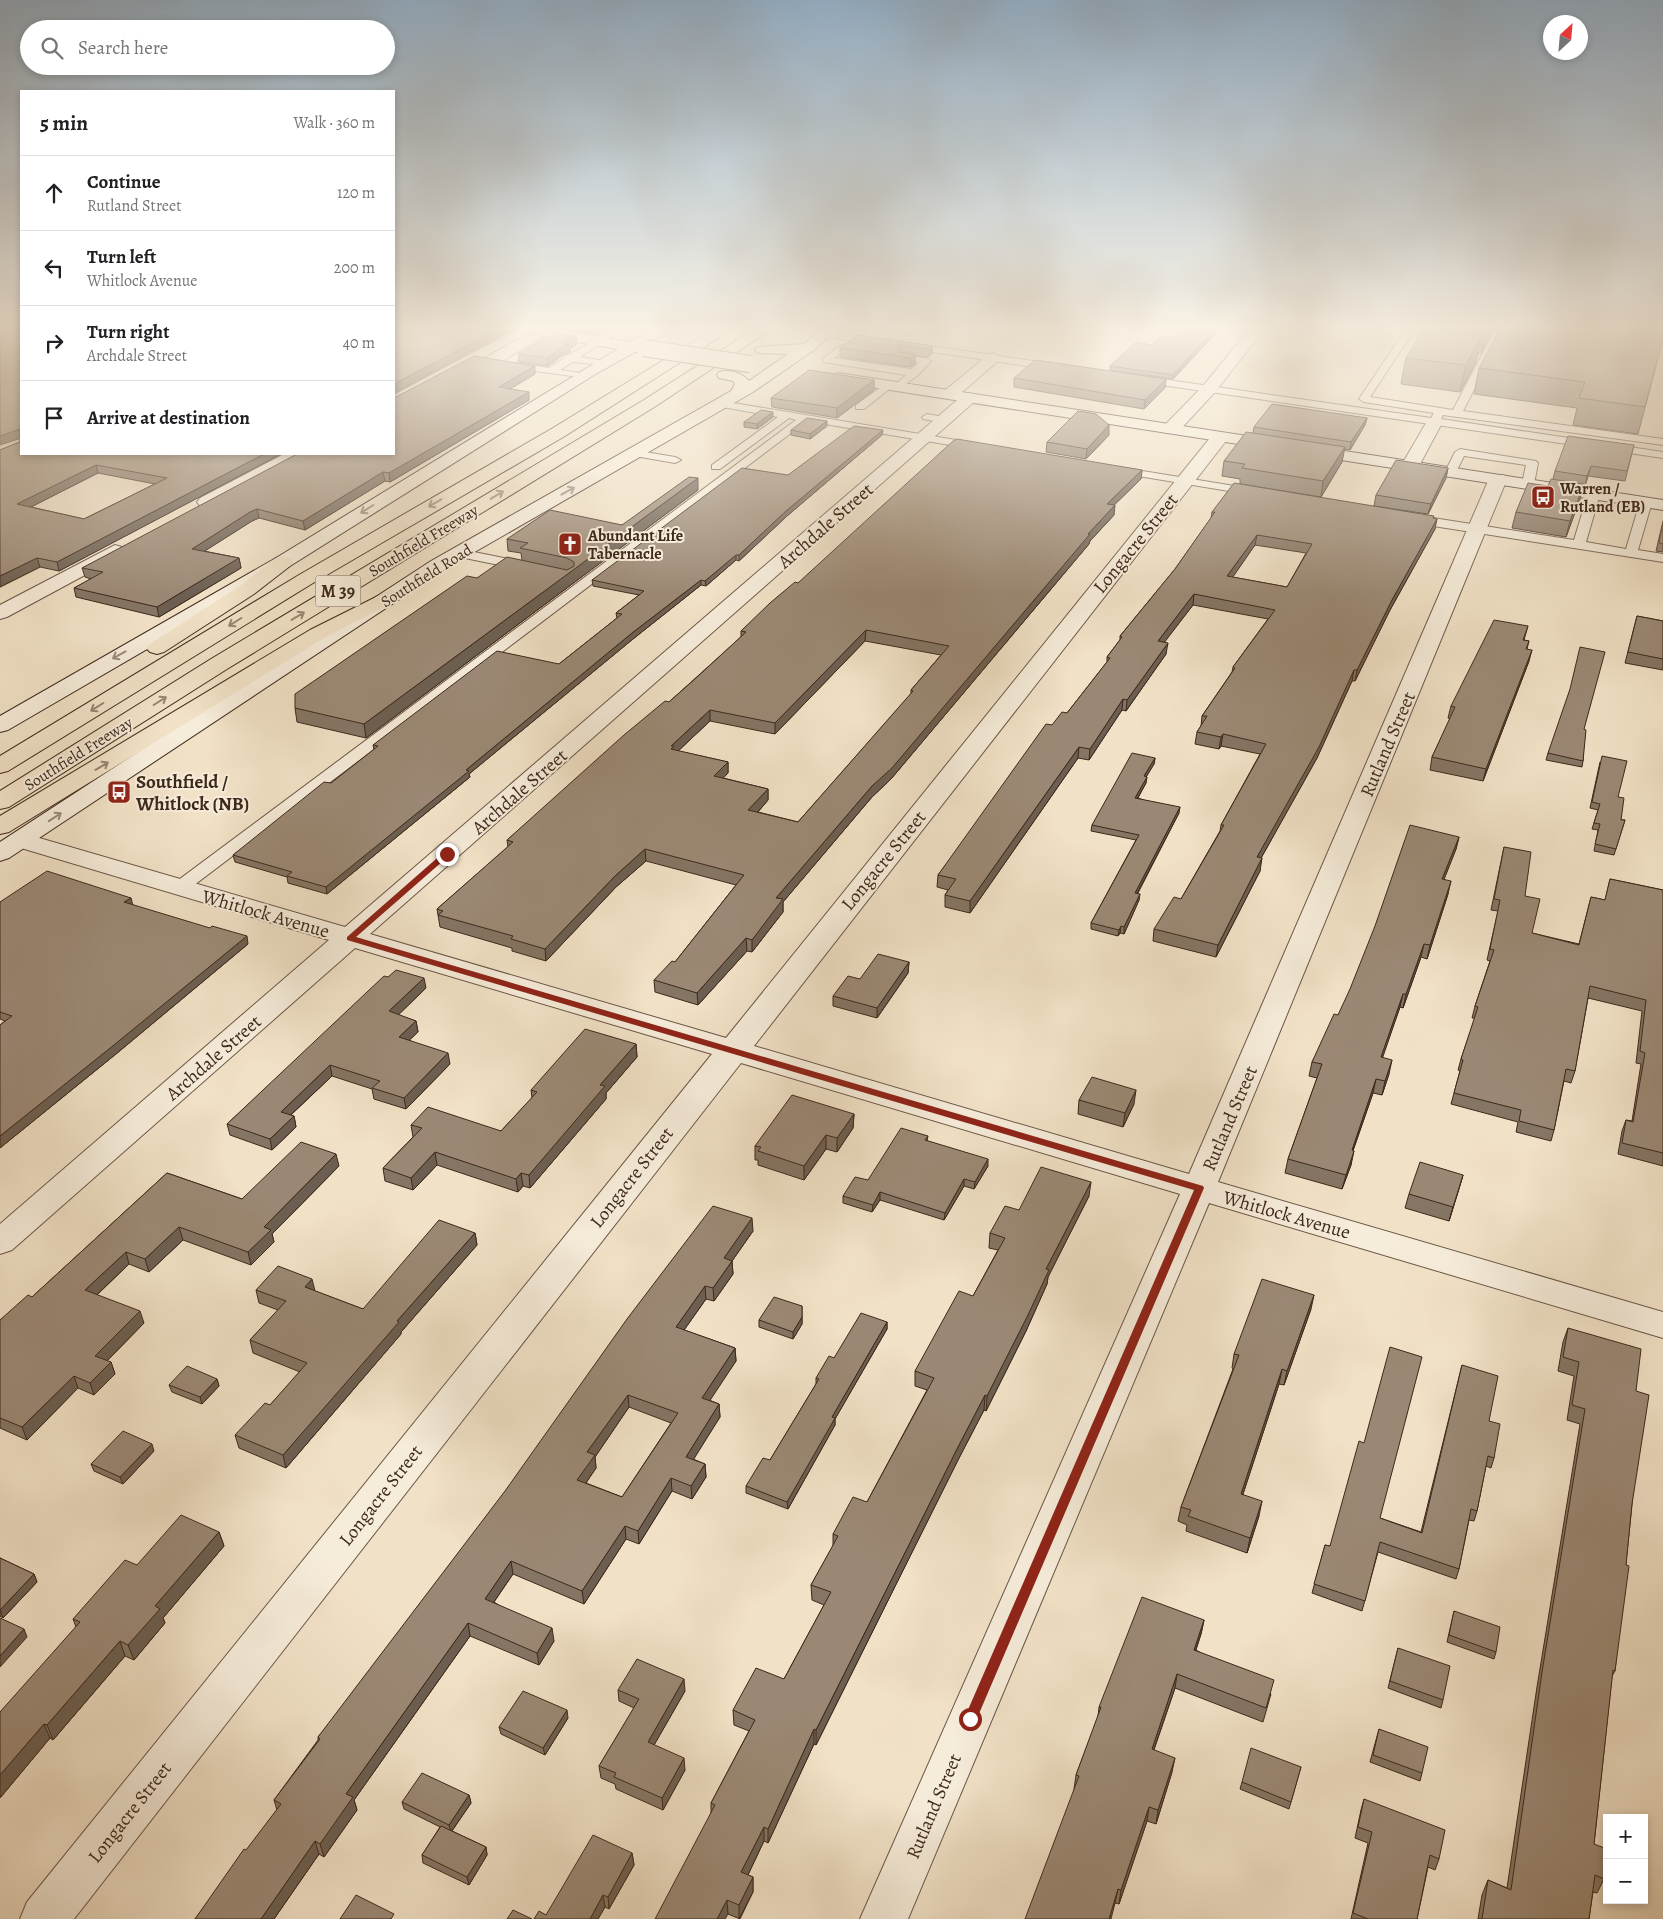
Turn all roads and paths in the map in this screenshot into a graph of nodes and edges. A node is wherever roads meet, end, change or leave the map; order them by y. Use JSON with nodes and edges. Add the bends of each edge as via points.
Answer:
{"nodes":[{"id":1,"x":787,"y":415,"type":"edge"},
{"id":2,"x":519,"y":416,"type":"edge"},
{"id":3,"x":586,"y":416,"type":"edge"},
{"id":4,"x":629,"y":416,"type":"edge"},
{"id":5,"x":700,"y":416,"type":"edge"},
{"id":6,"x":790,"y":416,"type":"edge"},
{"id":7,"x":951,"y":416,"type":"edge"},
{"id":8,"x":1083,"y":416,"type":"edge"},
{"id":9,"x":1184,"y":416,"type":"edge"},
{"id":10,"x":1425,"y":416,"type":"edge"},
{"id":11,"x":1431,"y":416,"type":"edge"},
{"id":12,"x":1444,"y":416,"type":"edge"},
{"id":13,"x":1475,"y":416,"type":"edge"},
{"id":14,"x":1548,"y":416,"type":"edge"},
{"id":15,"x":1437,"y":417,"type":"junction"},
{"id":16,"x":805,"y":418,"type":"junction"},
{"id":17,"x":1564,"y":418,"type":"edge"},
{"id":18,"x":926,"y":428,"type":"junction"},
{"id":19,"x":1171,"y":429,"type":"junction"},
{"id":20,"x":1220,"y":437,"type":"junction"},
{"id":21,"x":1663,"y":442,"type":"edge"},
{"id":22,"x":983,"y":448,"type":"edge"},
{"id":23,"x":634,"y":453,"type":"junction"},
{"id":24,"x":295,"y":455,"type":"edge"},
{"id":25,"x":1663,"y":455,"type":"edge"},
{"id":26,"x":675,"y":460,"type":"dead end"},
{"id":27,"x":1410,"y":466,"type":"junction"},
{"id":28,"x":716,"y":467,"type":"dead end"},
{"id":29,"x":1109,"y":468,"type":"edge"},
{"id":30,"x":1451,"y":472,"type":"junction"},
{"id":31,"x":1498,"y":479,"type":"junction"},
{"id":32,"x":1185,"y":480,"type":"junction"},
{"id":33,"x":1528,"y":484,"type":"junction"},
{"id":34,"x":1269,"y":494,"type":"edge"},
{"id":35,"x":1594,"y":494,"type":"junction"},
{"id":36,"x":1655,"y":504,"type":"edge"},
{"id":37,"x":192,"y":510,"type":"edge"},
{"id":38,"x":1406,"y":517,"type":"edge"},
{"id":39,"x":1478,"y":528,"type":"junction"},
{"id":40,"x":131,"y":543,"type":"edge"},
{"id":41,"x":1579,"y":544,"type":"junction"},
{"id":42,"x":459,"y":553,"type":"junction"},
{"id":43,"x":1631,"y":553,"type":"junction"},
{"id":44,"x":1663,"y":558,"type":"edge"},
{"id":45,"x":283,"y":562,"type":"junction"},
{"id":46,"x":532,"y":568,"type":"edge"},
{"id":47,"x":0,"y":613,"type":"edge"},
{"id":48,"x":0,"y":725,"type":"edge"},
{"id":49,"x":0,"y":752,"type":"edge"},
{"id":50,"x":0,"y":766,"type":"edge"},
{"id":51,"x":0,"y":802,"type":"edge"},
{"id":52,"x":6,"y":840,"type":"edge"},
{"id":53,"x":179,"y":888,"type":"junction"},
{"id":54,"x":350,"y":938,"type":"junction"},
{"id":55,"x":732,"y":1051,"type":"junction"},
{"id":56,"x":1199,"y":1188,"type":"junction"},
{"id":57,"x":0,"y":1242,"type":"edge"},
{"id":58,"x":1663,"y":1325,"type":"edge"},
{"id":59,"x":44,"y":1919,"type":"edge"},
{"id":60,"x":884,"y":1919,"type":"edge"}],
"edges":[{"from":1,"to":28,"type":"lane"},
{"from":2,"to":45,"type":"street","one_way":true},
{"from":3,"to":50,"type":"highway","name":"Southfield Freeway","number":"M 39","one_way":true,"via":[[306,578]]},
{"from":51,"to":4,"type":"highway","name":"Southfield Freeway","number":"M 39","one_way":true,"via":[[219,664]]},
{"from":5,"to":23,"type":"street","name":"Southfield Road"},
{"from":6,"to":16,"type":"lane"},
{"from":7,"to":18,"type":"street","name":"Archdale Street"},
{"from":8,"to":19,"type":"street"},
{"from":9,"to":19,"type":"street"},
{"from":10,"to":15,"type":"lane"},
{"from":11,"to":15,"type":"lane"},
{"from":12,"to":15,"type":"lane"},
{"from":13,"to":21,"type":"lane"},
{"from":14,"to":17,"type":"lane"},
{"from":15,"to":25,"type":"lane"},
{"from":15,"to":27,"type":"street"},
{"from":16,"to":18,"type":"lane"},
{"from":16,"to":53,"type":"lane"},
{"from":18,"to":22,"type":"lane"},
{"from":18,"to":54,"type":"street","name":"Archdale Street"},
{"from":19,"to":20,"type":"street"},
{"from":20,"to":27,"type":"street"},
{"from":20,"to":32,"type":"street","name":"Longacre Street"},
{"from":23,"to":26,"type":"lane"},
{"from":42,"to":23,"type":"street","name":"Southfield Road","one_way":true},
{"from":24,"to":37,"type":"street"},
{"from":27,"to":30,"type":"street"},
{"from":29,"to":32,"type":"lane"},
{"from":30,"to":31,"type":"street"},
{"from":30,"to":33,"type":"lane","via":[[1460,452],[1532,463]]},
{"from":31,"to":33,"type":"street"},
{"from":31,"to":39,"type":"street","name":"Rutland Street"},
{"from":32,"to":34,"type":"lane"},
{"from":32,"to":55,"type":"street","name":"Longacre Street"},
{"from":33,"to":35,"type":"street"},
{"from":35,"to":36,"type":"street"},
{"from":35,"to":41,"type":"lane"},
{"from":36,"to":43,"type":"lane"},
{"from":38,"to":39,"type":"lane"},
{"from":39,"to":41,"type":"lane"},
{"from":39,"to":56,"type":"street","name":"Rutland Street"},
{"from":40,"to":47,"type":"street"},
{"from":41,"to":43,"type":"lane"},
{"from":42,"to":46,"type":"lane"},
{"from":52,"to":42,"type":"street","name":"Southfield Road","one_way":true},
{"from":43,"to":44,"type":"lane"},
{"from":45,"to":48,"type":"street","one_way":true},
{"from":45,"to":49,"type":"highway","via":[[247,590]]},
{"from":52,"to":53,"type":"street","name":"Whitlock Avenue"},
{"from":53,"to":54,"type":"street","name":"Whitlock Avenue"},
{"from":54,"to":55,"type":"street","name":"Whitlock Avenue"},
{"from":54,"to":57,"type":"street","name":"Archdale Street"},
{"from":55,"to":56,"type":"street","name":"Whitlock Avenue"},
{"from":55,"to":59,"type":"street","name":"Longacre Street"},
{"from":56,"to":58,"type":"street","name":"Whitlock Avenue"},
{"from":56,"to":60,"type":"street","name":"Rutland Street"}]}
